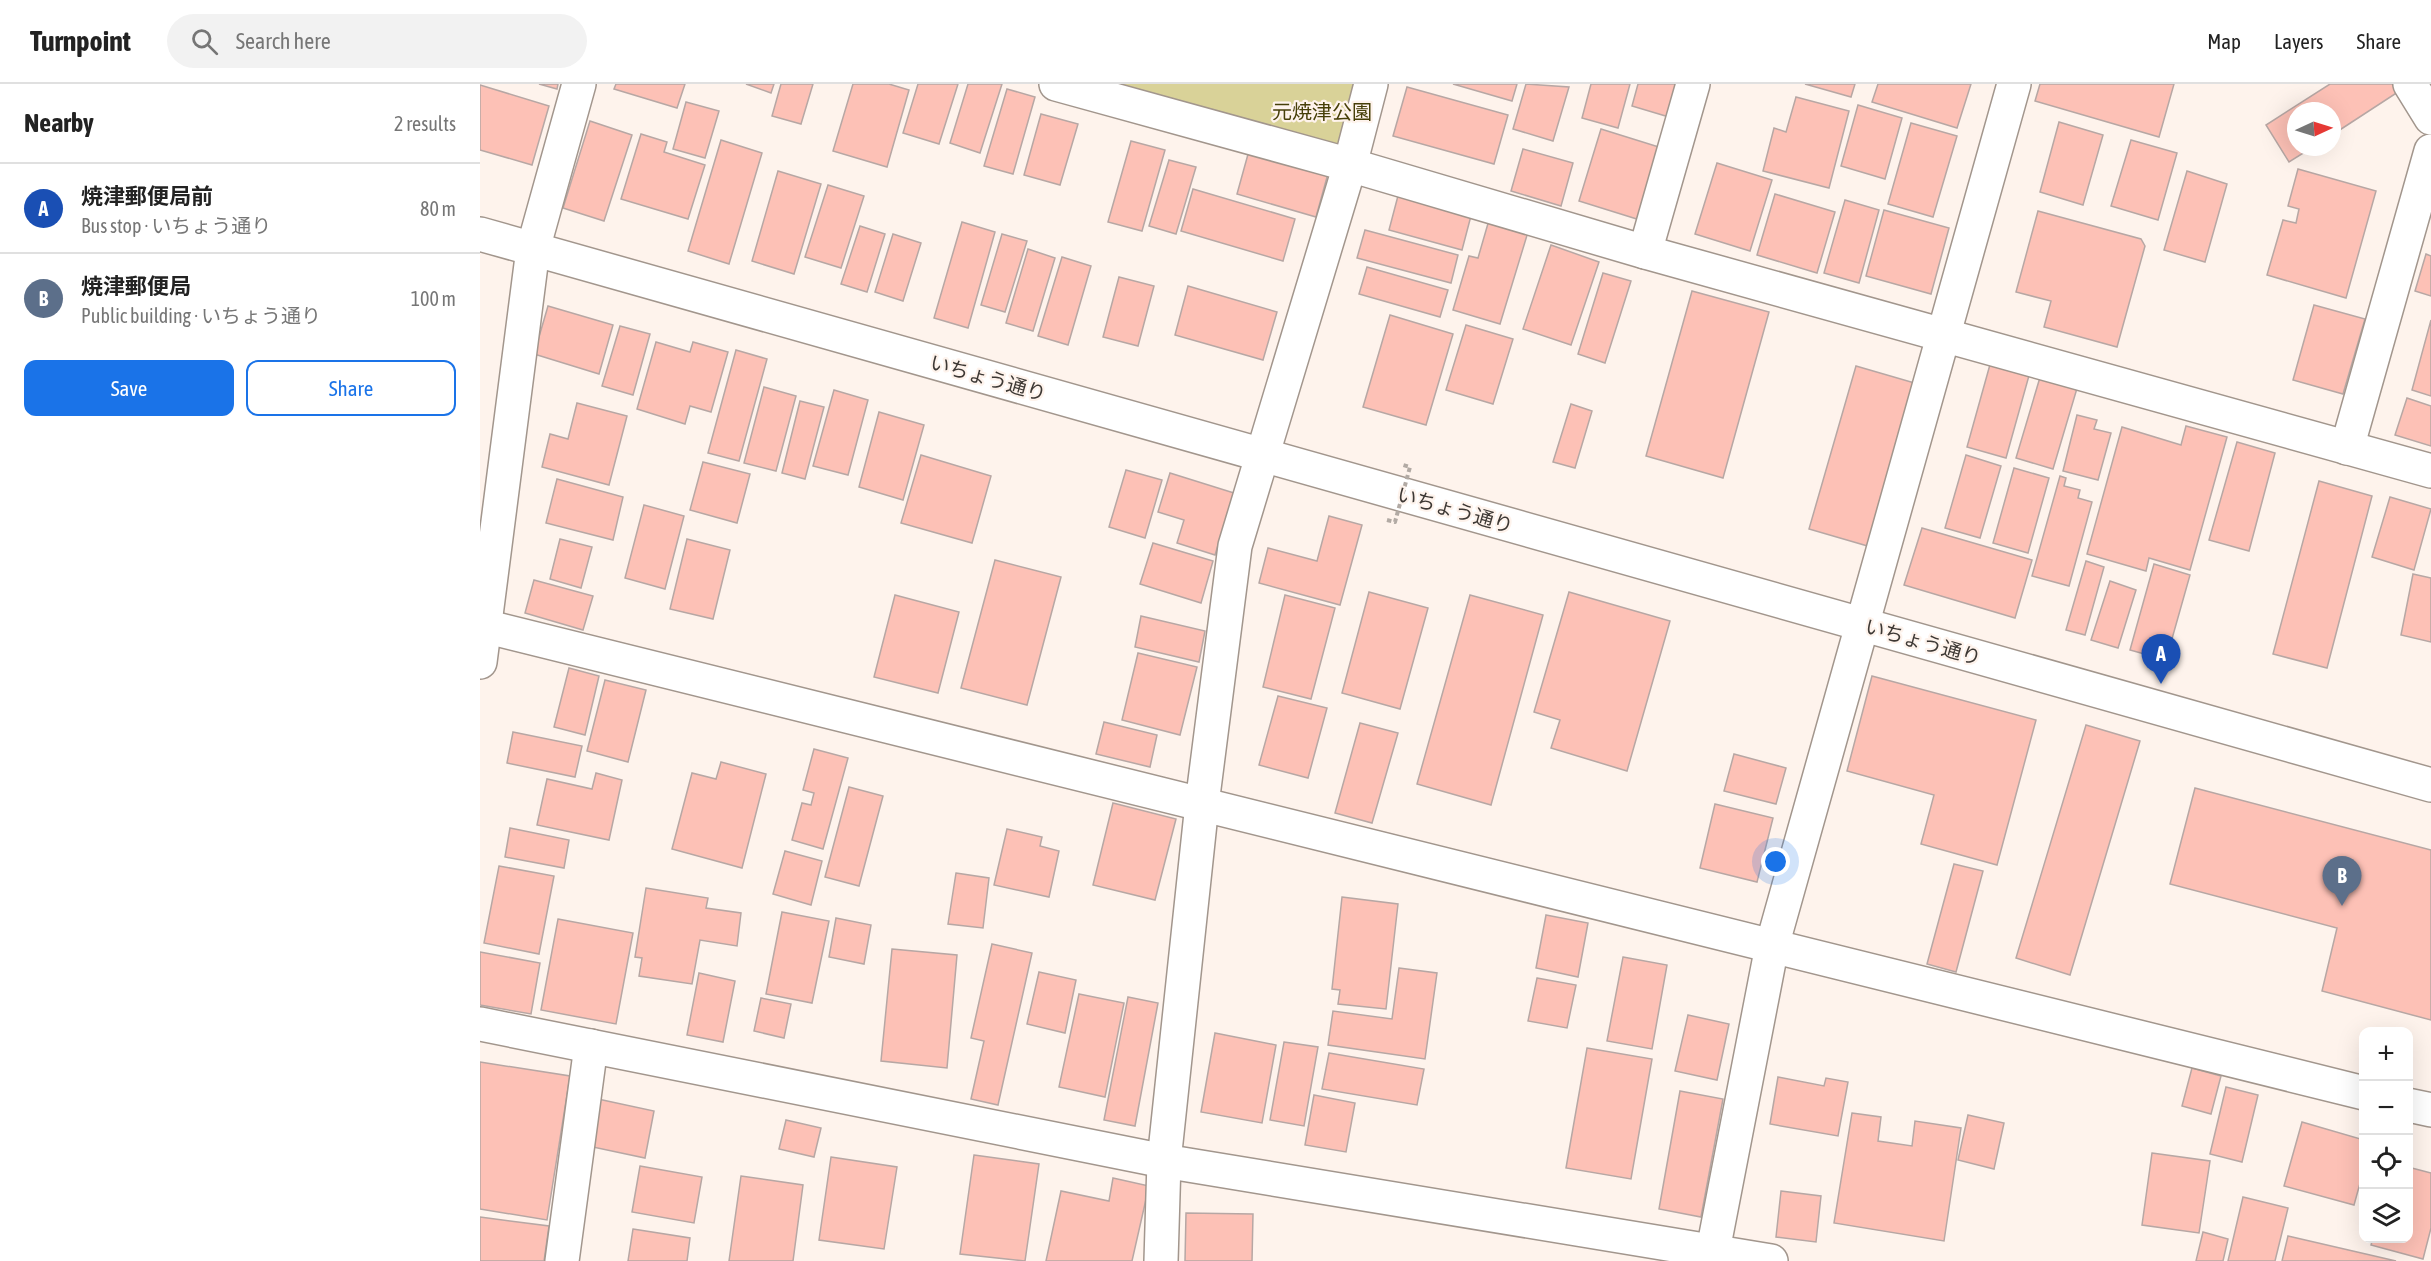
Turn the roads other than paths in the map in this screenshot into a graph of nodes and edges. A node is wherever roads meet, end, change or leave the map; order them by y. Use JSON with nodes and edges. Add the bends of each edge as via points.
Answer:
{"nodes":[{"id":1,"x":579,"y":84,"type":"edge"},
{"id":2,"x":1056,"y":84,"type":"edge"},
{"id":3,"x":1371,"y":84,"type":"edge"},
{"id":4,"x":1693,"y":84,"type":"edge"},
{"id":5,"x":2014,"y":84,"type":"edge"},
{"id":6,"x":2410,"y":84,"type":"edge"},
{"id":7,"x":2431,"y":118,"type":"edge"},
{"id":8,"x":2431,"y":151,"type":"edge"},
{"id":9,"x":1350,"y":165,"type":"junction"},
{"id":10,"x":480,"y":234,"type":"edge"},
{"id":11,"x":532,"y":249,"type":"junction"},
{"id":12,"x":1645,"y":252,"type":"junction"},
{"id":13,"x":1944,"y":334,"type":"junction"},
{"id":14,"x":2347,"y":448,"type":"junction"},
{"id":15,"x":1262,"y":455,"type":"junction"},
{"id":16,"x":2431,"y":471,"type":"edge"},
{"id":17,"x":1862,"y":625,"type":"junction"},
{"id":18,"x":482,"y":626,"type":"edge"},
{"id":19,"x":480,"y":662,"type":"edge"},
{"id":20,"x":2431,"y":785,"type":"edge"},
{"id":21,"x":1202,"y":804,"type":"junction"},
{"id":22,"x":1772,"y":946,"type":"junction"},
{"id":23,"x":480,"y":1024,"type":"edge"},
{"id":24,"x":591,"y":1046,"type":"junction"},
{"id":25,"x":2359,"y":1093,"type":"edge"},
{"id":26,"x":2413,"y":1106,"type":"edge"},
{"id":27,"x":2431,"y":1110,"type":"edge"},
{"id":28,"x":1164,"y":1161,"type":"junction"},
{"id":29,"x":1712,"y":1257,"type":"edge"},
{"id":30,"x":562,"y":1261,"type":"edge"},
{"id":31,"x":1161,"y":1261,"type":"edge"},
{"id":32,"x":1771,"y":1261,"type":"edge"}],
"edges":[{"from":1,"to":11,"type":"street"},
{"from":2,"to":9,"type":"street"},
{"from":3,"to":9,"type":"street"},
{"from":4,"to":12,"type":"street"},
{"from":5,"to":13,"type":"street"},
{"from":6,"to":7,"type":"street"},
{"from":8,"to":14,"type":"street"},
{"from":9,"to":12,"type":"street"},
{"from":9,"to":15,"type":"street"},
{"from":10,"to":11,"type":"street","name":"いちょう通り"},
{"from":11,"to":15,"type":"street","name":"いちょう通り"},
{"from":11,"to":18,"type":"street"},
{"from":12,"to":13,"type":"street"},
{"from":13,"to":14,"type":"street"},
{"from":13,"to":17,"type":"street"},
{"from":14,"to":16,"type":"street"},
{"from":15,"to":17,"type":"street","name":"いちょう通り"},
{"from":15,"to":21,"type":"street","via":[[1235,546]]},
{"from":17,"to":20,"type":"street","name":"いちょう通り"},
{"from":17,"to":22,"type":"street"},
{"from":18,"to":19,"type":"street"},
{"from":18,"to":21,"type":"street"},
{"from":21,"to":22,"type":"street"},
{"from":21,"to":28,"type":"street"},
{"from":22,"to":25,"type":"street"},
{"from":22,"to":29,"type":"street"},
{"from":23,"to":24,"type":"street"},
{"from":24,"to":28,"type":"street"},
{"from":24,"to":30,"type":"street"},
{"from":26,"to":27,"type":"street"},
{"from":28,"to":29,"type":"street"},
{"from":28,"to":31,"type":"street"},
{"from":29,"to":32,"type":"street"}]}
